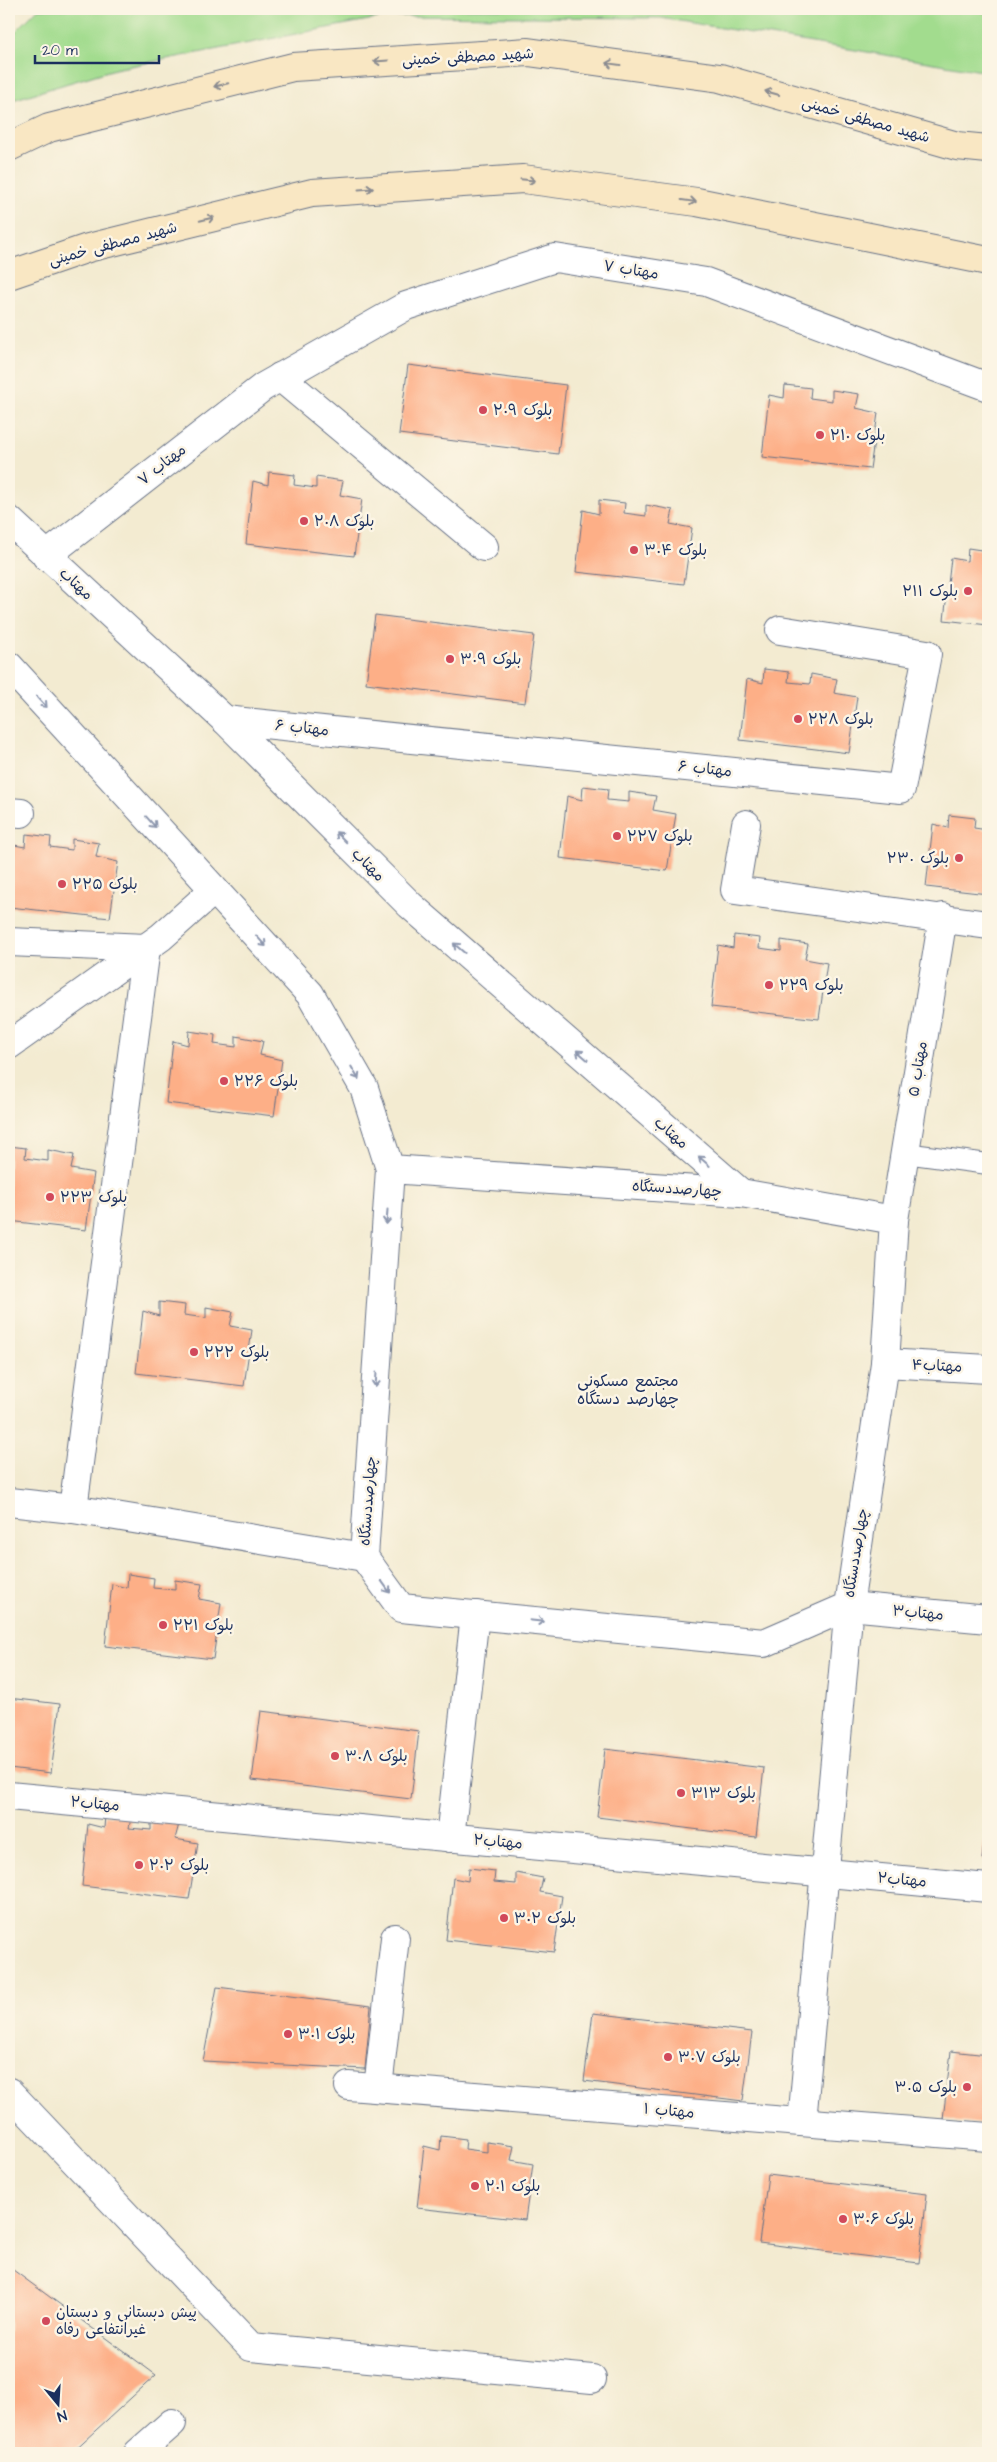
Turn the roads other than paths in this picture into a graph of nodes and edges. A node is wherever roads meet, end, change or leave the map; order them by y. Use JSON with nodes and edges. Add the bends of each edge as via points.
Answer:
{"nodes":[{"id":1,"x":9,"y":147,"type":"edge"},
{"id":2,"x":988,"y":149,"type":"edge"},
{"id":3,"x":988,"y":261,"type":"edge"},
{"id":4,"x":9,"y":275,"type":"edge"},
{"id":5,"x":280,"y":376,"type":"junction"},
{"id":6,"x":988,"y":387,"type":"edge"},
{"id":7,"x":9,"y":520,"type":"edge"},
{"id":8,"x":484,"y":546,"type":"dead end"},
{"id":9,"x":46,"y":556,"type":"junction"},
{"id":10,"x":780,"y":630,"type":"dead end"},
{"id":11,"x":9,"y":666,"type":"edge"},
{"id":12,"x":225,"y":720,"type":"junction"},
{"id":13,"x":746,"y":824,"type":"dead end"},
{"id":14,"x":214,"y":890,"type":"junction"},
{"id":15,"x":943,"y":917,"type":"junction"},
{"id":16,"x":988,"y":925,"type":"edge"},
{"id":17,"x":9,"y":942,"type":"edge"},
{"id":18,"x":146,"y":948,"type":"junction"},
{"id":19,"x":9,"y":1045,"type":"edge"},
{"id":20,"x":905,"y":1153,"type":"junction"},
{"id":21,"x":988,"y":1164,"type":"edge"},
{"id":22,"x":390,"y":1169,"type":"junction"},
{"id":23,"x":741,"y":1194,"type":"junction"},
{"id":24,"x":894,"y":1220,"type":"junction"},
{"id":25,"x":885,"y":1362,"type":"junction"},
{"id":26,"x":988,"y":1369,"type":"edge"},
{"id":27,"x":9,"y":1502,"type":"edge"},
{"id":28,"x":73,"y":1509,"type":"junction"},
{"id":29,"x":364,"y":1557,"type":"junction"},
{"id":30,"x":848,"y":1606,"type":"junction"},
{"id":31,"x":475,"y":1615,"type":"junction"},
{"id":32,"x":988,"y":1620,"type":"edge"},
{"id":33,"x":9,"y":1796,"type":"edge"},
{"id":34,"x":450,"y":1838,"type":"junction"},
{"id":35,"x":824,"y":1873,"type":"junction"},
{"id":36,"x":988,"y":1888,"type":"edge"},
{"id":37,"x":395,"y":1938,"type":"dead end"},
{"id":38,"x":349,"y":2086,"type":"dead end"},
{"id":39,"x":378,"y":2088,"type":"junction"},
{"id":40,"x":9,"y":2092,"type":"edge"},
{"id":41,"x":802,"y":2122,"type":"junction"},
{"id":42,"x":988,"y":2137,"type":"edge"},
{"id":43,"x":592,"y":2379,"type":"dead end"},
{"id":44,"x":172,"y":2423,"type":"dead end"},
{"id":45,"x":138,"y":2453,"type":"edge"}],
"edges":[{"from":2,"to":1,"type":"main road","name":"شهید مصطفی خمینی","one_way":true,"via":[[957,146],[720,78],[528,52],[293,67],[49,128]]},
{"from":4,"to":3,"type":"main road","name":"شهید مصطفی خمینی","one_way":true,"via":[[88,248],[312,193],[523,179],[697,202]]},
{"from":5,"to":6,"type":"street","name":"مهتاب ۷","via":[[406,306],[556,258],[706,282]]},
{"from":5,"to":8,"type":"street"},
{"from":5,"to":9,"type":"street","name":"مهتاب ۷"},
{"from":7,"to":9,"type":"street","name":"مهتاب"},
{"from":9,"to":12,"type":"street","name":"مهتاب"},
{"from":10,"to":12,"type":"street","name":"مهتاب ۶","via":[[927,654],[901,789]]},
{"from":11,"to":14,"type":"street","one_way":true},
{"from":23,"to":12,"type":"street","name":"مهتاب","one_way":true,"via":[[410,906]]},
{"from":13,"to":15,"type":"street","via":[[734,890]]},
{"from":14,"to":18,"type":"street"},
{"from":14,"to":22,"type":"street","one_way":true,"via":[[310,994],[364,1088]]},
{"from":15,"to":16,"type":"street"},
{"from":15,"to":20,"type":"street","name":"مهتاب ۵"},
{"from":17,"to":18,"type":"street"},
{"from":18,"to":19,"type":"street"},
{"from":18,"to":28,"type":"street"},
{"from":20,"to":21,"type":"lane"},
{"from":20,"to":24,"type":"street","name":"مهتاب ۵"},
{"from":22,"to":23,"type":"street","name":"چهارصددستگاه"},
{"from":22,"to":29,"type":"street","name":"چهارصددستگاه","one_way":true},
{"from":23,"to":24,"type":"street","name":"چهارصددستگاه"},
{"from":24,"to":25,"type":"street","name":"چهارصددستگاه"},
{"from":25,"to":26,"type":"street","name":"مهتاب۴"},
{"from":25,"to":30,"type":"street","name":"چهارصددستگاه"},
{"from":27,"to":28,"type":"street"},
{"from":28,"to":29,"type":"street"},
{"from":29,"to":31,"type":"street","name":"چهارصددستگاه","one_way":true,"via":[[401,1608]]},
{"from":31,"to":30,"type":"street","name":"چهارصددستگاه","one_way":true,"via":[[764,1643]]},
{"from":30,"to":32,"type":"street","name":"مهتاب۳"},
{"from":30,"to":35,"type":"street"},
{"from":31,"to":34,"type":"street"},
{"from":33,"to":34,"type":"street","name":"مهتاب۲"},
{"from":34,"to":35,"type":"street","name":"مهتاب۲"},
{"from":35,"to":36,"type":"street","name":"مهتاب۲"},
{"from":35,"to":41,"type":"street"},
{"from":37,"to":39,"type":"street"},
{"from":38,"to":39,"type":"street","name":"مهتاب ۱"},
{"from":39,"to":41,"type":"street","name":"مهتاب ۱"},
{"from":40,"to":43,"type":"street","via":[[251,2347]]},
{"from":41,"to":42,"type":"street","name":"مهتاب ۱"},
{"from":44,"to":45,"type":"street"}]}
